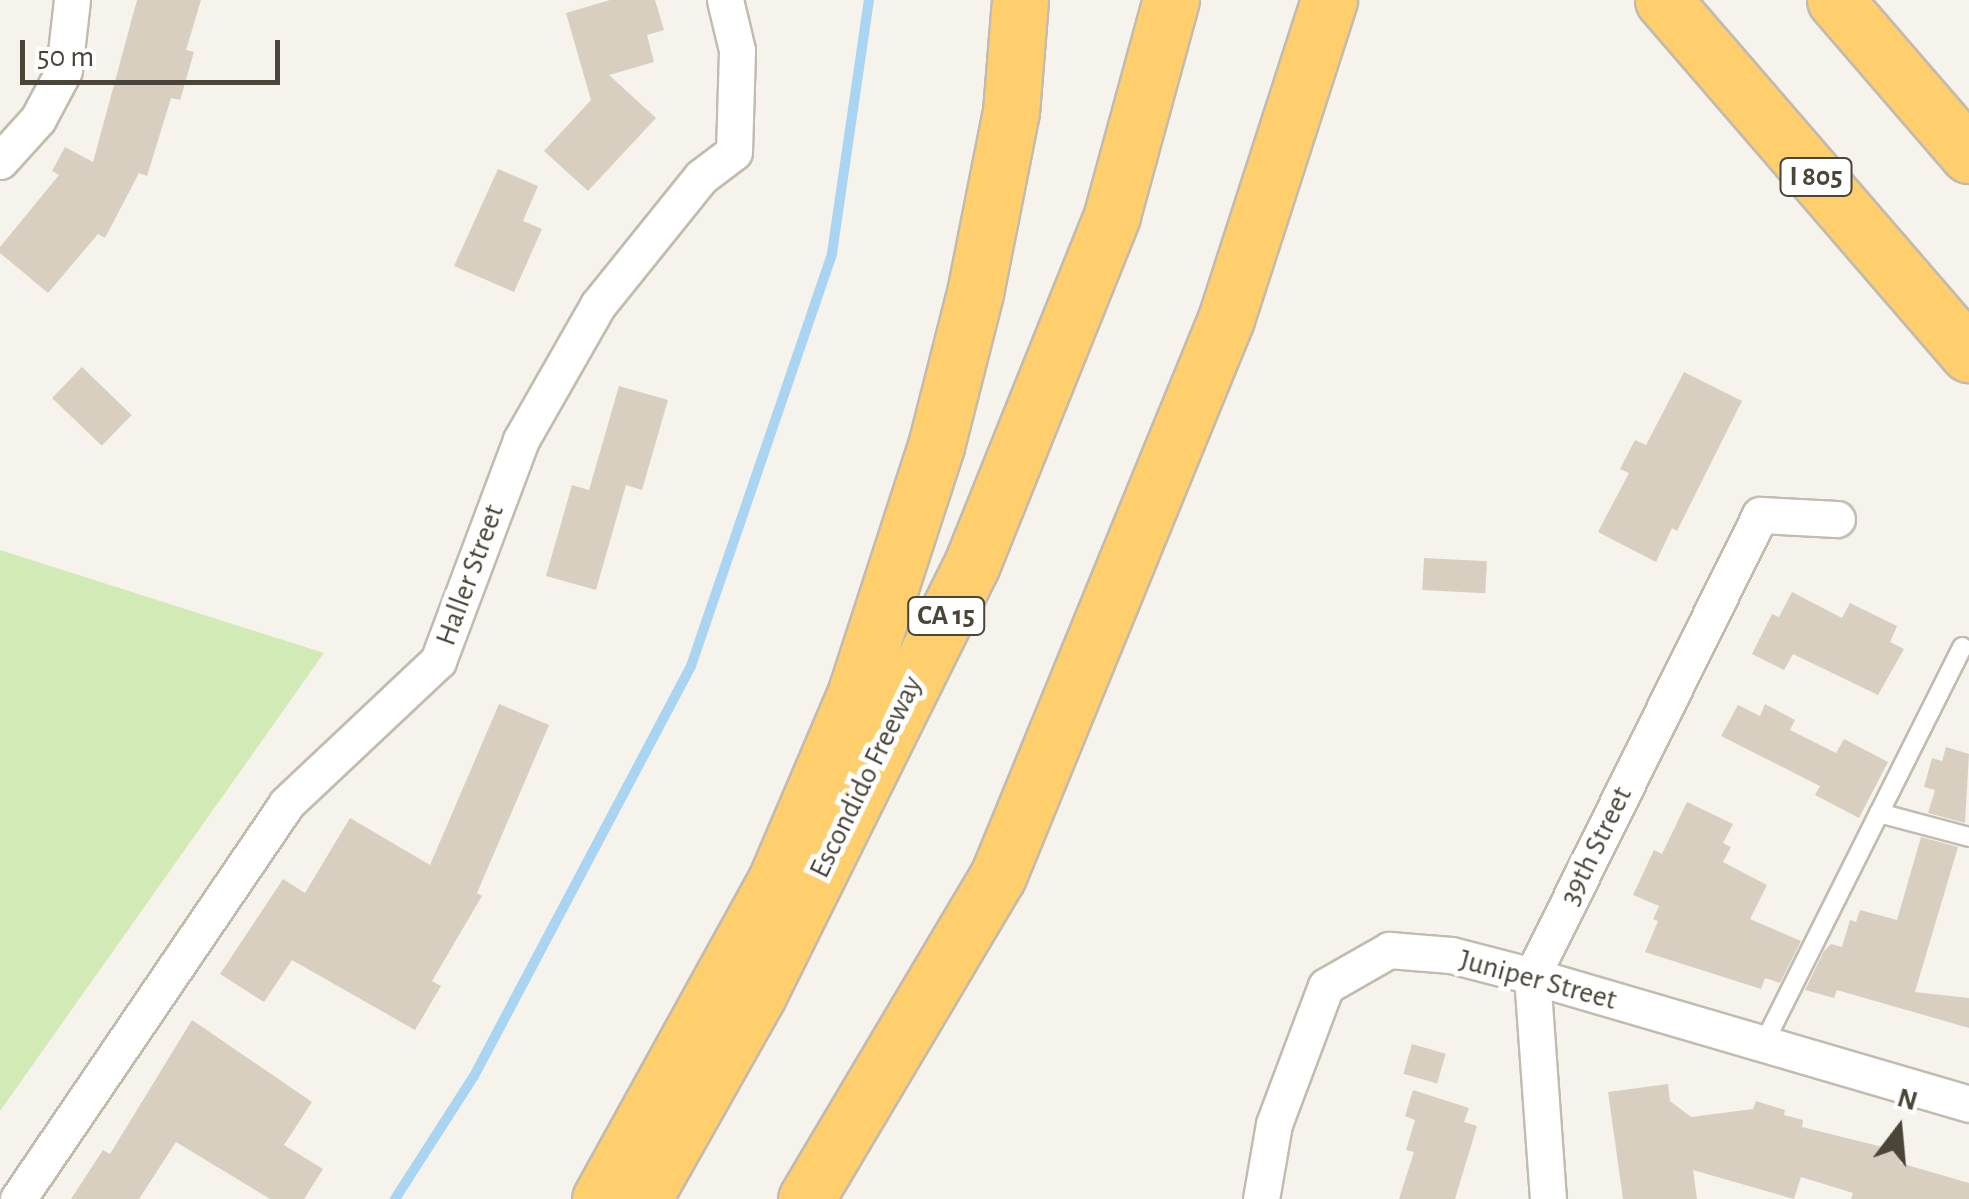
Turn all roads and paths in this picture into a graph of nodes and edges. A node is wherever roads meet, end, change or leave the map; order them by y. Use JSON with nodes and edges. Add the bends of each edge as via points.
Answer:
{"nodes":[{"id":1,"x":72,"y":0,"type":"edge"},
{"id":2,"x":725,"y":0,"type":"edge"},
{"id":3,"x":1020,"y":0,"type":"edge"},
{"id":4,"x":1171,"y":0,"type":"edge"},
{"id":5,"x":1329,"y":0,"type":"edge"},
{"id":6,"x":1663,"y":0,"type":"edge"},
{"id":7,"x":1834,"y":0,"type":"edge"},
{"id":8,"x":1969,"y":155,"type":"edge"},
{"id":9,"x":0,"y":161,"type":"edge"},
{"id":10,"x":1969,"y":354,"type":"edge"},
{"id":11,"x":1837,"y":519,"type":"dead end"},
{"id":12,"x":1962,"y":647,"type":"dead end"},
{"id":13,"x":1879,"y":812,"type":"junction"},
{"id":14,"x":1969,"y":837,"type":"edge"},
{"id":15,"x":1532,"y":976,"type":"junction"},
{"id":16,"x":1763,"y":1045,"type":"junction"},
{"id":17,"x":1969,"y":1104,"type":"edge"},
{"id":18,"x":18,"y":1199,"type":"edge"},
{"id":19,"x":600,"y":1199,"type":"edge"},
{"id":20,"x":643,"y":1199,"type":"edge"},
{"id":21,"x":806,"y":1199,"type":"edge"},
{"id":22,"x":1261,"y":1199,"type":"edge"},
{"id":23,"x":1548,"y":1199,"type":"edge"}],
"edges":[{"from":1,"to":9,"type":"street","via":[[64,70],[38,119]]},
{"from":2,"to":18,"type":"street","name":"Haller Street","via":[[737,50],[734,152],[700,177],[598,305],[521,440],[438,661],[286,804]]},
{"from":3,"to":19,"type":"highway","via":[[1011,112],[976,293],[936,446],[856,692],[776,880]]},
{"from":4,"to":20,"type":"highway","name":"Escondido Freeway","number":"CA 15","via":[[1112,215],[972,564],[758,994]]},
{"from":5,"to":21,"type":"highway","via":[[1226,319],[998,876]]},
{"from":6,"to":10,"type":"highway","number":"I 805"},
{"from":7,"to":8,"type":"highway"},
{"from":11,"to":15,"type":"street","name":"39th Street","via":[[1760,515]]},
{"from":12,"to":13,"type":"lane"},
{"from":13,"to":14,"type":"lane"},
{"from":13,"to":16,"type":"lane"},
{"from":15,"to":16,"type":"street","name":"Juniper Street"},
{"from":15,"to":22,"type":"street","name":"Juniper Street","via":[[1451,956],[1389,950],[1326,986],[1274,1124]]},
{"from":15,"to":23,"type":"street"},
{"from":16,"to":17,"type":"street","name":"Juniper Street"}]}
